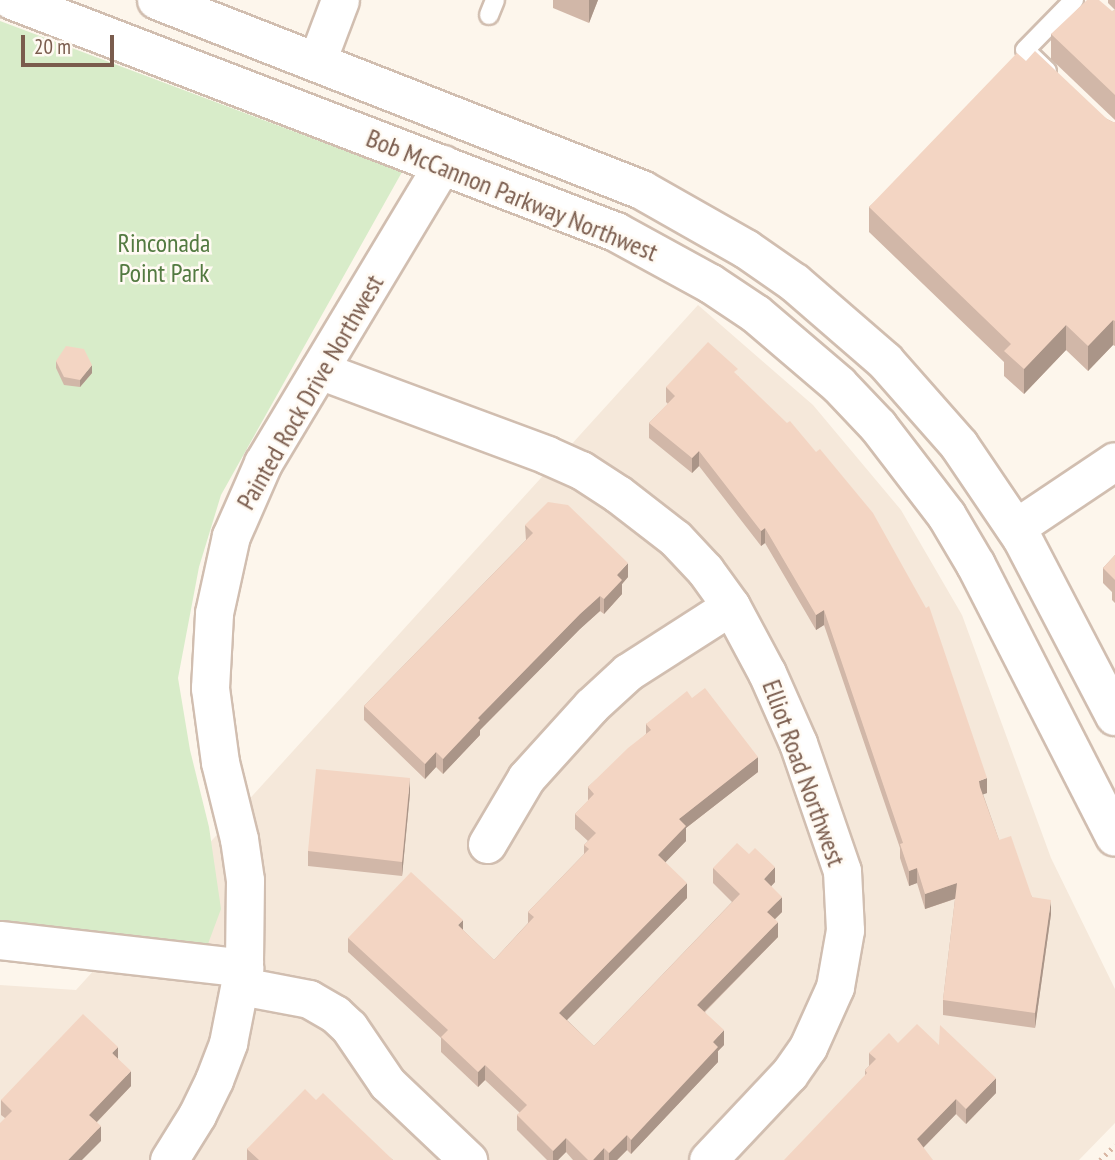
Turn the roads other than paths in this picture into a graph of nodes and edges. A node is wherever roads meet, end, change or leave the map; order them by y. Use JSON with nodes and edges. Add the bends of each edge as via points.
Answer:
{"nodes":[{"id":1,"x":12,"y":0,"type":"edge"},
{"id":2,"x":157,"y":0,"type":"edge"},
{"id":3,"x":340,"y":0,"type":"edge"},
{"id":4,"x":1074,"y":0,"type":"edge"},
{"id":5,"x":317,"y":61,"type":"junction"},
{"id":6,"x":1065,"y":88,"type":"edge"},
{"id":7,"x":298,"y":109,"type":"junction"},
{"id":8,"x":461,"y":117,"type":"junction"},
{"id":9,"x":443,"y":164,"type":"junction"},
{"id":10,"x":319,"y":370,"type":"junction"},
{"id":11,"x":1115,"y":460,"type":"edge"},
{"id":12,"x":1015,"y":527,"type":"junction"},
{"id":13,"x":971,"y":556,"type":"junction"},
{"id":14,"x":731,"y":606,"type":"junction"},
{"id":15,"x":1115,"y":716,"type":"edge"},
{"id":16,"x":1115,"y":837,"type":"edge"},
{"id":17,"x":487,"y":844,"type":"dead end"},
{"id":18,"x":0,"y":940,"type":"edge"},
{"id":19,"x":242,"y":977,"type":"junction"},
{"id":20,"x":169,"y":1160,"type":"edge"},
{"id":21,"x":468,"y":1160,"type":"edge"},
{"id":22,"x":708,"y":1160,"type":"edge"}],
"edges":[{"from":1,"to":7,"type":"street","name":"Bob McCannon Parkway Northwest"},
{"from":2,"to":5,"type":"street","name":"Bob McCannon Parkway Northwest"},
{"from":3,"to":5,"type":"street"},
{"from":4,"to":6,"type":"lane","via":[[1025,50]]},
{"from":5,"to":7,"type":"street"},
{"from":5,"to":8,"type":"street","name":"Bob McCannon Parkway Northwest"},
{"from":7,"to":9,"type":"street","name":"Bob McCannon Parkway Northwest"},
{"from":8,"to":9,"type":"street"},
{"from":8,"to":12,"type":"street","name":"Bob McCannon Parkway Northwest","via":[[642,190],[746,248],[795,283],[850,329],[923,402]]},
{"from":9,"to":10,"type":"street","name":"Painted Rock Drive Northwest"},
{"from":9,"to":13,"type":"street","name":"Bob McCannon Parkway Northwest","via":[[616,232],[756,314],[839,385],[878,426]]},
{"from":10,"to":14,"type":"street","name":"Elliot Road Northwest","via":[[581,470],[675,538]]},
{"from":10,"to":19,"type":"street","name":"Painted Rock Drive Northwest","via":[[245,499],[231,536],[214,613],[210,688],[245,880]]},
{"from":11,"to":12,"type":"street"},
{"from":12,"to":13,"type":"street"},
{"from":12,"to":15,"type":"street","name":"Bob McCannon Parkway Northwest"},
{"from":13,"to":16,"type":"street","name":"Bob McCannon Parkway Northwest"},
{"from":14,"to":17,"type":"street","via":[[628,672],[591,706],[531,770]]},
{"from":14,"to":22,"type":"street","name":"Elliot Road Northwest","via":[[798,743],[842,871],[845,930],[838,971],[808,1047],[789,1074]]},
{"from":18,"to":19,"type":"street"},
{"from":19,"to":20,"type":"street","name":"Painted Rock Drive Northwest","via":[[228,1043],[214,1080]]},
{"from":19,"to":21,"type":"street","via":[[309,999],[335,1014],[387,1083]]}]}
